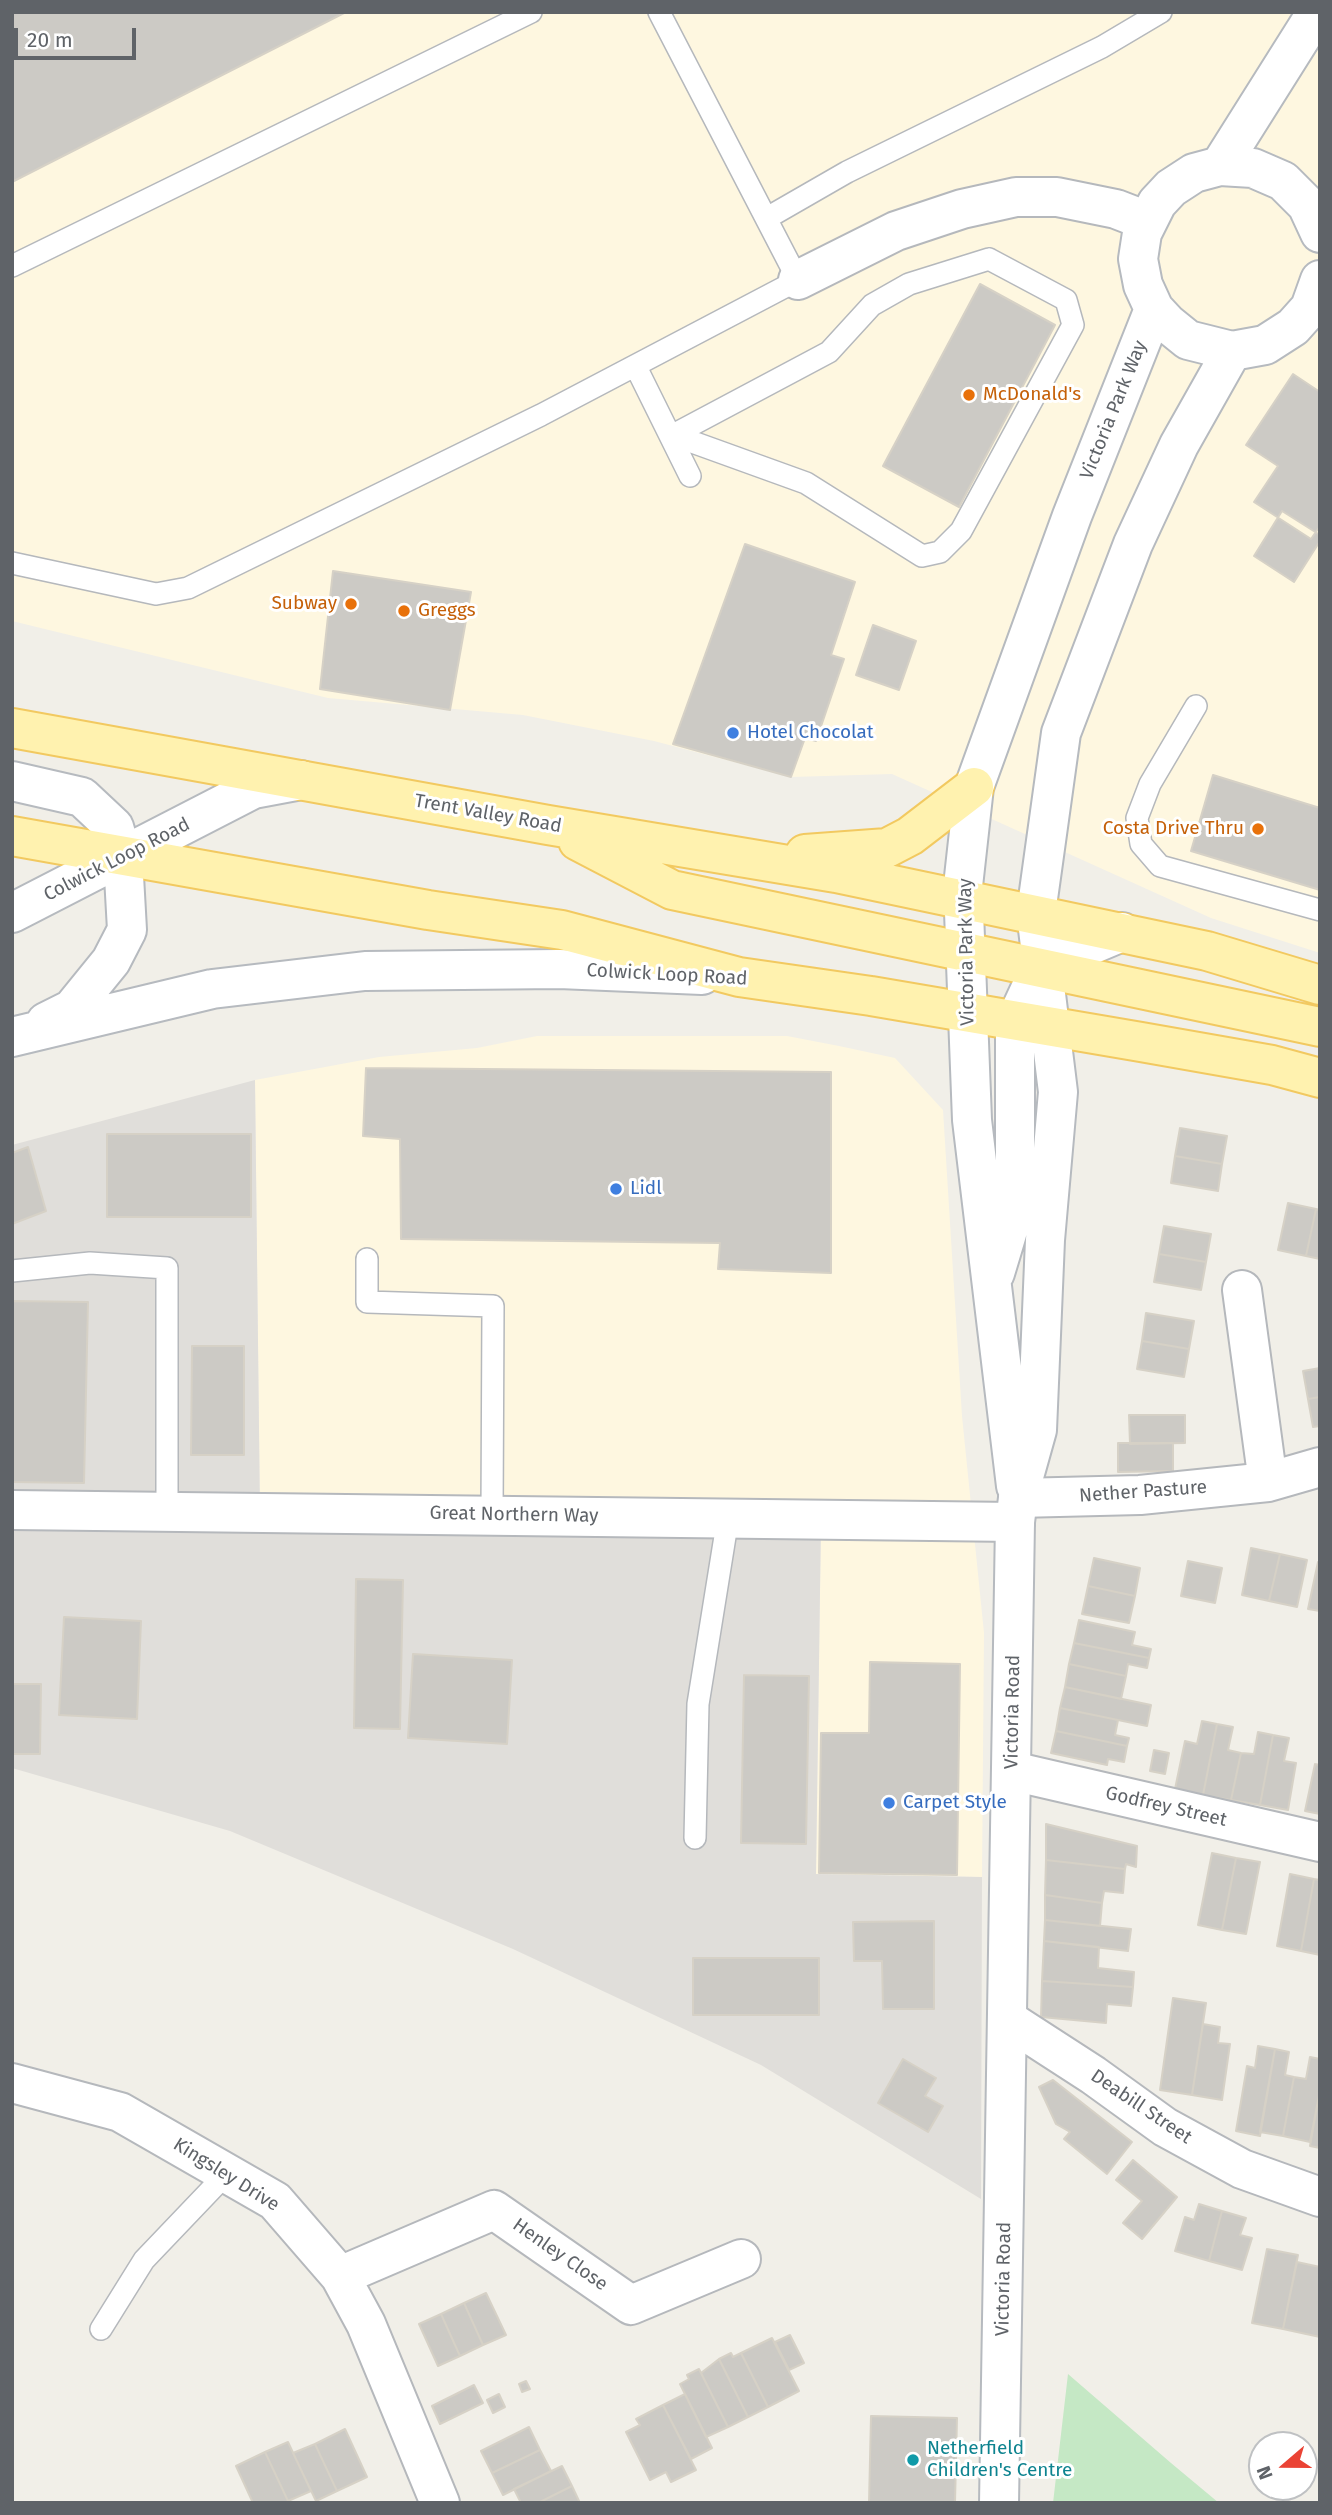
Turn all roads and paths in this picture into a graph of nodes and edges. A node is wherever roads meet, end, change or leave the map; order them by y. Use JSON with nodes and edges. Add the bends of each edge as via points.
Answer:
{"nodes":[{"id":1,"x":531,"y":12,"type":"edge"},
{"id":2,"x":659,"y":12,"type":"edge"},
{"id":3,"x":1161,"y":12,"type":"edge"},
{"id":4,"x":1317,"y":12,"type":"edge"},
{"id":5,"x":1220,"y":166,"type":"junction"},
{"id":6,"x":1317,"y":214,"type":"edge"},
{"id":7,"x":766,"y":218,"type":"junction"},
{"id":8,"x":1147,"y":221,"type":"junction"},
{"id":9,"x":12,"y":266,"type":"edge"},
{"id":10,"x":798,"y":280,"type":"junction"},
{"id":11,"x":1316,"y":299,"type":"edge"},
{"id":12,"x":1154,"y":309,"type":"junction"},
{"id":13,"x":1232,"y":351,"type":"junction"},
{"id":14,"x":636,"y":367,"type":"junction"},
{"id":15,"x":673,"y":435,"type":"junction"},
{"id":16,"x":690,"y":475,"type":"dead end"},
{"id":17,"x":12,"y":563,"type":"edge"},
{"id":18,"x":1196,"y":706,"type":"dead end"},
{"id":19,"x":12,"y":728,"type":"edge"},
{"id":20,"x":12,"y":780,"type":"edge"},
{"id":21,"x":301,"y":780,"type":"junction"},
{"id":22,"x":974,"y":787,"type":"junction"},
{"id":23,"x":548,"y":825,"type":"junction"},
{"id":24,"x":12,"y":836,"type":"edge"},
{"id":25,"x":123,"y":858,"type":"junction"},
{"id":26,"x":743,"y":858,"type":"junction"},
{"id":27,"x":963,"y":899,"type":"junction"},
{"id":28,"x":1320,"y":910,"type":"edge"},
{"id":29,"x":12,"y":913,"type":"edge"},
{"id":30,"x":1036,"y":913,"type":"junction"},
{"id":31,"x":1122,"y":932,"type":"junction"},
{"id":32,"x":965,"y":953,"type":"junction"},
{"id":33,"x":1041,"y":966,"type":"junction"},
{"id":34,"x":739,"y":977,"type":"junction"},
{"id":35,"x":1320,"y":985,"type":"edge"},
{"id":36,"x":968,"y":1014,"type":"junction"},
{"id":37,"x":1032,"y":1024,"type":"junction"},
{"id":38,"x":1320,"y":1027,"type":"edge"},
{"id":39,"x":17,"y":1036,"type":"edge"},
{"id":40,"x":1320,"y":1078,"type":"edge"},
{"id":41,"x":367,"y":1259,"type":"dead end"},
{"id":42,"x":12,"y":1271,"type":"edge"},
{"id":43,"x":990,"y":1288,"type":"junction"},
{"id":44,"x":1242,"y":1290,"type":"dead end"},
{"id":45,"x":1320,"y":1467,"type":"edge"},
{"id":46,"x":1268,"y":1482,"type":"junction"},
{"id":47,"x":12,"y":1510,"type":"edge"},
{"id":48,"x":1016,"y":1510,"type":"junction"},
{"id":49,"x":167,"y":1511,"type":"junction"},
{"id":50,"x":492,"y":1514,"type":"junction"},
{"id":51,"x":728,"y":1518,"type":"junction"},
{"id":52,"x":1012,"y":1771,"type":"junction"},
{"id":53,"x":695,"y":1838,"type":"dead end"},
{"id":54,"x":1320,"y":1842,"type":"edge"},
{"id":55,"x":1008,"y":2020,"type":"junction"},
{"id":56,"x":12,"y":2083,"type":"edge"},
{"id":57,"x":228,"y":2172,"type":"junction"},
{"id":58,"x":1320,"y":2197,"type":"edge"},
{"id":59,"x":741,"y":2259,"type":"dead end"},
{"id":60,"x":340,"y":2276,"type":"junction"},
{"id":61,"x":101,"y":2329,"type":"dead end"},
{"id":62,"x":440,"y":2503,"type":"edge"},
{"id":63,"x":999,"y":2503,"type":"edge"}],
"edges":[{"from":1,"to":9,"type":"lane"},
{"from":2,"to":7,"type":"lane"},
{"from":3,"to":7,"type":"lane","via":[[1102,47],[847,172]]},
{"from":4,"to":5,"type":"street"},
{"from":5,"to":6,"type":"street","name":"Victoria Park Way","via":[[1253,168],[1283,181]]},
{"from":5,"to":8,"type":"street","name":"Victoria Park Way","via":[[1194,173],[1171,188]]},
{"from":7,"to":10,"type":"lane"},
{"from":8,"to":10,"type":"street","via":[[1116,208],[1057,197],[1016,197],[962,208],[896,231]]},
{"from":8,"to":12,"type":"street","name":"Victoria Park Way","via":[[1138,259]]},
{"from":10,"to":14,"type":"lane"},
{"from":11,"to":13,"type":"street","name":"Victoria Park Way","via":[[1293,327],[1265,345]]},
{"from":12,"to":13,"type":"street","name":"Victoria Park Way","via":[[1188,340]]},
{"from":12,"to":22,"type":"street","name":"Victoria Park Way","via":[[1072,516]]},
{"from":13,"to":30,"type":"street","via":[[1179,445],[1133,544],[1061,733]]},
{"from":14,"to":15,"type":"lane"},
{"from":14,"to":17,"type":"lane","via":[[187,588],[156,594]]},
{"from":15,"to":15,"type":"lane","via":[[829,352],[872,305],[909,284],[989,259],[1066,300],[1073,325],[961,531],[940,552],[922,556],[806,483]]},
{"from":15,"to":16,"type":"lane"},
{"from":18,"to":28,"type":"lane","via":[[1150,784],[1137,818],[1141,844],[1160,866]]},
{"from":19,"to":21,"type":"main road","name":"Trent Valley Road"},
{"from":20,"to":25,"type":"street","via":[[82,797],[114,827]]},
{"from":21,"to":23,"type":"main road","name":"Trent Valley Road"},
{"from":21,"to":25,"type":"street","name":"Colwick Loop Road","via":[[253,789]]},
{"from":22,"to":26,"type":"main road","via":[[887,848]]},
{"from":22,"to":27,"type":"street","name":"Victoria Park Way"},
{"from":23,"to":26,"type":"main road","name":"Trent Valley Road"},
{"from":23,"to":32,"type":"main road","via":[[672,890]]},
{"from":24,"to":25,"type":"main road"},
{"from":25,"to":29,"type":"street","name":"Colwick Loop Road"},
{"from":25,"to":34,"type":"main road","via":[[562,930]]},
{"from":25,"to":39,"type":"street","via":[[127,930],[111,961],[72,1009]]},
{"from":26,"to":27,"type":"main road","name":"Trent Valley Road"},
{"from":27,"to":30,"type":"main road"},
{"from":27,"to":32,"type":"street","name":"Victoria Park Way"},
{"from":30,"to":31,"type":"main road"},
{"from":30,"to":33,"type":"street"},
{"from":31,"to":33,"type":"street"},
{"from":31,"to":35,"type":"main road","via":[[1207,951]]},
{"from":32,"to":33,"type":"main road"},
{"from":32,"to":36,"type":"street","name":"Victoria Park Way"},
{"from":33,"to":37,"type":"street"},
{"from":33,"to":38,"type":"main road"},
{"from":34,"to":36,"type":"main road","name":"Colwick Loop Road"},
{"from":34,"to":39,"type":"street","name":"Colwick Loop Road","via":[[559,969],[365,971],[212,989]]},
{"from":36,"to":37,"type":"main road","name":"Colwick Loop Road"},
{"from":36,"to":43,"type":"street","name":"Victoria Park Way","via":[[972,1120]]},
{"from":37,"to":40,"type":"main road","name":"Colwick Loop Road","via":[[1272,1065]]},
{"from":37,"to":43,"type":"street","via":[[1015,1207]]},
{"from":37,"to":48,"type":"street","name":"Victoria Road","via":[[1058,1092],[1045,1240],[1037,1430]]},
{"from":41,"to":50,"type":"lane","via":[[367,1302],[493,1306]]},
{"from":42,"to":49,"type":"lane","via":[[90,1263],[167,1268]]},
{"from":43,"to":48,"type":"street","name":"Victoria Park Way"},
{"from":44,"to":46,"type":"street"},
{"from":45,"to":46,"type":"street","name":"Nether Pasture"},
{"from":46,"to":48,"type":"street","name":"Nether Pasture"},
{"from":47,"to":49,"type":"street","name":"Great Northern Way"},
{"from":48,"to":51,"type":"street","name":"Great Northern Way"},
{"from":48,"to":52,"type":"street","name":"Victoria Road"},
{"from":49,"to":50,"type":"street","name":"Great Northern Way"},
{"from":50,"to":51,"type":"street","name":"Great Northern Way"},
{"from":51,"to":53,"type":"lane","via":[[698,1704]]},
{"from":52,"to":54,"type":"street","name":"Godfrey Street"},
{"from":52,"to":55,"type":"street","name":"Victoria Road"},
{"from":55,"to":58,"type":"street","name":"Deabill Street","via":[[1165,2127],[1242,2169]]},
{"from":55,"to":63,"type":"street","name":"Victoria Road"},
{"from":56,"to":57,"type":"street","name":"Kingsley Drive","via":[[120,2112]]},
{"from":57,"to":60,"type":"street","name":"Kingsley Drive","via":[[275,2201]]},
{"from":57,"to":61,"type":"lane","via":[[144,2260]]},
{"from":59,"to":60,"type":"street","name":"Henley Close","via":[[631,2305],[494,2210]]},
{"from":60,"to":62,"type":"street","name":"Kingsley Drive","via":[[366,2324]]}]}
